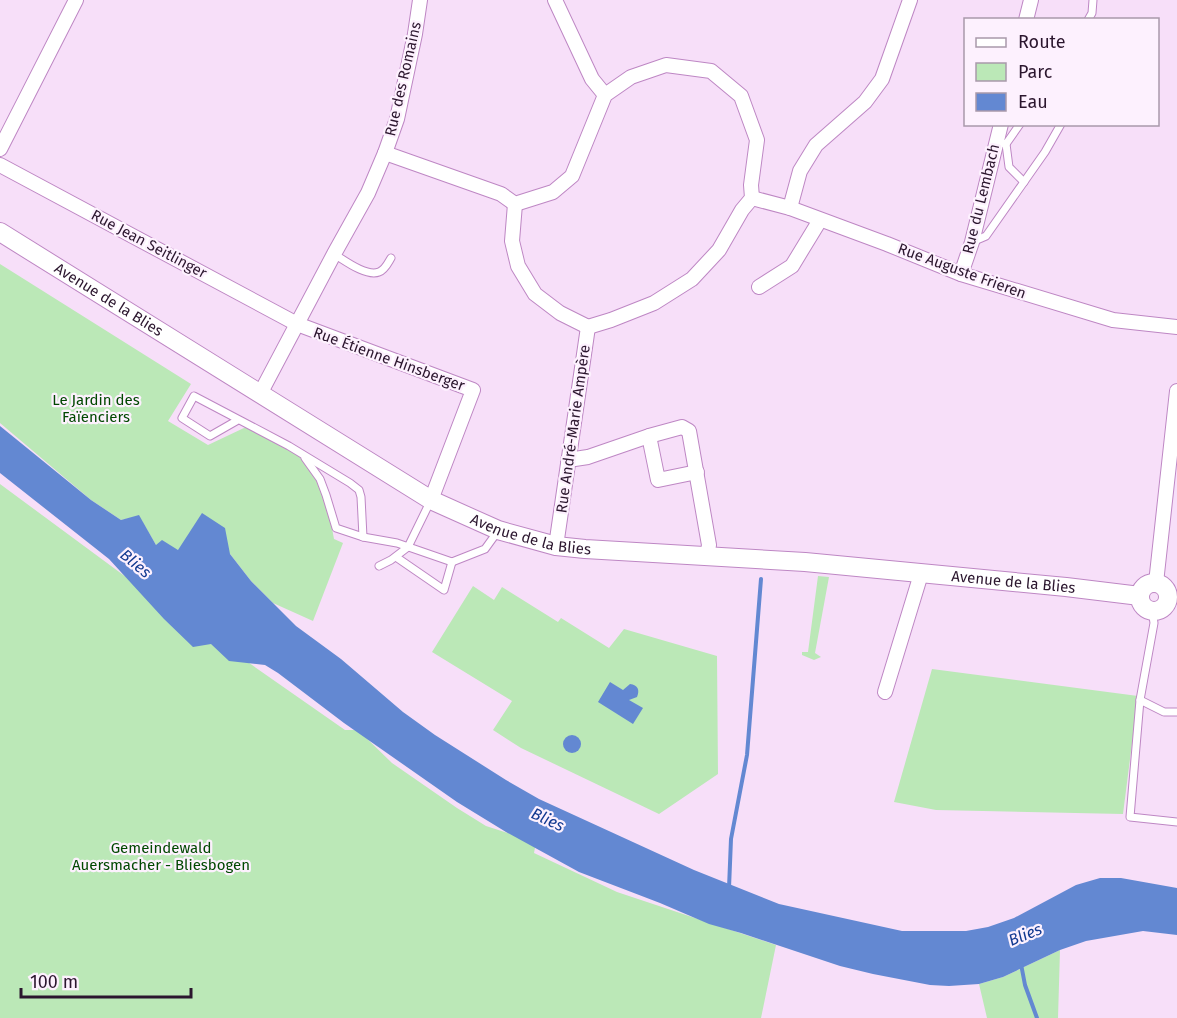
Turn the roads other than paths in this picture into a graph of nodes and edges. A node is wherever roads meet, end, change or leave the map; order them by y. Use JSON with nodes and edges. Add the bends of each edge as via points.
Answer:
{"nodes":[{"id":1,"x":76,"y":0,"type":"edge"},
{"id":2,"x":420,"y":0,"type":"edge"},
{"id":3,"x":555,"y":0,"type":"edge"},
{"id":4,"x":910,"y":0,"type":"edge"},
{"id":5,"x":1031,"y":0,"type":"edge"},
{"id":6,"x":1093,"y":0,"type":"edge"},
{"id":7,"x":1026,"y":18,"type":"edge"},
{"id":8,"x":1089,"y":18,"type":"edge"},
{"id":9,"x":605,"y":94,"type":"junction"},
{"id":10,"x":1001,"y":126,"type":"edge"},
{"id":11,"x":1018,"y":126,"type":"edge"},
{"id":12,"x":1060,"y":126,"type":"edge"},
{"id":13,"x":1001,"y":142,"type":"junction"},
{"id":14,"x":0,"y":149,"type":"edge"},
{"id":15,"x":385,"y":153,"type":"junction"},
{"id":16,"x":0,"y":165,"type":"edge"},
{"id":17,"x":1024,"y":182,"type":"junction"},
{"id":18,"x":752,"y":198,"type":"junction"},
{"id":19,"x":515,"y":204,"type":"junction"},
{"id":20,"x":790,"y":208,"type":"junction"},
{"id":21,"x":820,"y":220,"type":"junction"},
{"id":22,"x":0,"y":232,"type":"edge"},
{"id":23,"x":972,"y":242,"type":"junction"},
{"id":24,"x":334,"y":254,"type":"junction"},
{"id":25,"x":391,"y":258,"type":"dead end"},
{"id":26,"x":961,"y":274,"type":"junction"},
{"id":27,"x":759,"y":287,"type":"dead end"},
{"id":28,"x":297,"y":324,"type":"junction"},
{"id":29,"x":588,"y":327,"type":"junction"},
{"id":30,"x":1177,"y":327,"type":"edge"},
{"id":31,"x":1177,"y":391,"type":"edge"},
{"id":32,"x":260,"y":394,"type":"junction"},
{"id":33,"x":238,"y":420,"type":"junction"},
{"id":34,"x":649,"y":436,"type":"junction"},
{"id":35,"x":302,"y":454,"type":"junction"},
{"id":36,"x":568,"y":460,"type":"junction"},
{"id":37,"x":697,"y":472,"type":"junction"},
{"id":38,"x":431,"y":500,"type":"junction"},
{"id":39,"x":498,"y":530,"type":"junction"},
{"id":40,"x":363,"y":537,"type":"junction"},
{"id":41,"x":556,"y":546,"type":"junction"},
{"id":42,"x":408,"y":547,"type":"junction"},
{"id":43,"x":707,"y":555,"type":"junction"},
{"id":44,"x":396,"y":557,"type":"junction"},
{"id":45,"x":452,"y":562,"type":"junction"},
{"id":46,"x":379,"y":566,"type":"dead end"},
{"id":47,"x":921,"y":574,"type":"junction"},
{"id":48,"x":1167,"y":594,"type":"edge"},
{"id":49,"x":1140,"y":596,"type":"junction"},
{"id":50,"x":1152,"y":610,"type":"junction"},
{"id":51,"x":885,"y":692,"type":"dead end"},
{"id":52,"x":1140,"y":700,"type":"junction"},
{"id":53,"x":1177,"y":712,"type":"edge"},
{"id":54,"x":1177,"y":822,"type":"edge"}],
"edges":[{"from":1,"to":14,"type":"street"},
{"from":2,"to":15,"type":"street","name":"Rue des Romains","via":[[397,119]]},
{"from":3,"to":9,"type":"street","via":[[592,79]]},
{"from":4,"to":20,"type":"street","via":[[882,79],[865,102],[816,145],[800,171]]},
{"from":5,"to":7,"type":"street"},
{"from":6,"to":8,"type":"lane"},
{"from":9,"to":18,"type":"street","via":[[631,77],[666,65],[711,71],[741,96],[757,140]]},
{"from":9,"to":19,"type":"street","via":[[572,176],[553,192]]},
{"from":10,"to":13,"type":"street","name":"Rue du Lembach"},
{"from":11,"to":13,"type":"lane"},
{"from":12,"to":17,"type":"lane"},
{"from":13,"to":17,"type":"lane","via":[[1009,167]]},
{"from":13,"to":23,"type":"street","name":"Rue du Lembach"},
{"from":15,"to":19,"type":"street","via":[[501,194]]},
{"from":15,"to":24,"type":"street","name":"Rue des Romains"},
{"from":16,"to":28,"type":"street","name":"Rue Jean Seitlinger"},
{"from":17,"to":23,"type":"lane","via":[[986,236]]},
{"from":18,"to":20,"type":"street","name":"Rue Auguste Frieren"},
{"from":18,"to":29,"type":"street","via":[[720,250],[692,279],[654,303]]},
{"from":19,"to":29,"type":"street","name":"Rue André-Marie Ampère","via":[[512,241],[518,266],[536,294],[560,313]]},
{"from":20,"to":21,"type":"street","name":"Rue Auguste Frieren"},
{"from":21,"to":26,"type":"street","name":"Rue Auguste Frieren"},
{"from":21,"to":27,"type":"street","via":[[792,266]]},
{"from":22,"to":32,"type":"main road","name":"Avenue de la Blies"},
{"from":23,"to":26,"type":"street","name":"Rue du Lembach"},
{"from":24,"to":25,"type":"lane","via":[[371,273],[379,273]]},
{"from":24,"to":28,"type":"street","name":"Rue des Romains"},
{"from":26,"to":30,"type":"street","name":"Rue Auguste Frieren","via":[[1113,320]]},
{"from":28,"to":32,"type":"street","name":"Rue des Romains"},
{"from":28,"to":38,"type":"street","name":"Rue Étienne Hinsberger","via":[[473,390]]},
{"from":29,"to":36,"type":"street","name":"Rue André-Marie Ampère"},
{"from":31,"to":48,"type":"street"},
{"from":32,"to":38,"type":"main road","name":"Avenue de la Blies"},
{"from":33,"to":33,"type":"lane","via":[[194,396],[182,418],[210,436]]},
{"from":33,"to":35,"type":"lane"},
{"from":34,"to":36,"type":"street"},
{"from":34,"to":37,"type":"street","via":[[682,427],[689,431]]},
{"from":34,"to":37,"type":"street","via":[[658,480]]},
{"from":35,"to":40,"type":"lane","via":[[320,479],[336,528]]},
{"from":35,"to":40,"type":"lane","via":[[358,490]]},
{"from":36,"to":41,"type":"street","name":"Rue André-Marie Ampère"},
{"from":37,"to":43,"type":"street"},
{"from":38,"to":39,"type":"main road","name":"Avenue de la Blies"},
{"from":38,"to":42,"type":"lane"},
{"from":39,"to":41,"type":"main road","name":"Avenue de la Blies"},
{"from":39,"to":45,"type":"lane","via":[[485,549]]},
{"from":40,"to":42,"type":"lane"},
{"from":41,"to":43,"type":"main road","name":"Avenue de la Blies"},
{"from":42,"to":44,"type":"lane"},
{"from":42,"to":45,"type":"lane"},
{"from":43,"to":47,"type":"main road","name":"Avenue de la Blies"},
{"from":44,"to":45,"type":"lane","via":[[444,590]]},
{"from":44,"to":46,"type":"lane"},
{"from":47,"to":49,"type":"main road","name":"Avenue de la Blies"},
{"from":47,"to":51,"type":"street"},
{"from":48,"to":49,"type":"main road","via":[[1147,585]]},
{"from":48,"to":50,"type":"main road","via":[[1167,602]]},
{"from":49,"to":50,"type":"main road","via":[[1142,604]]},
{"from":50,"to":52,"type":"lane","via":[[1154,623]]},
{"from":52,"to":53,"type":"lane","via":[[1164,712]]},
{"from":52,"to":54,"type":"lane","via":[[1130,817]]}]}
